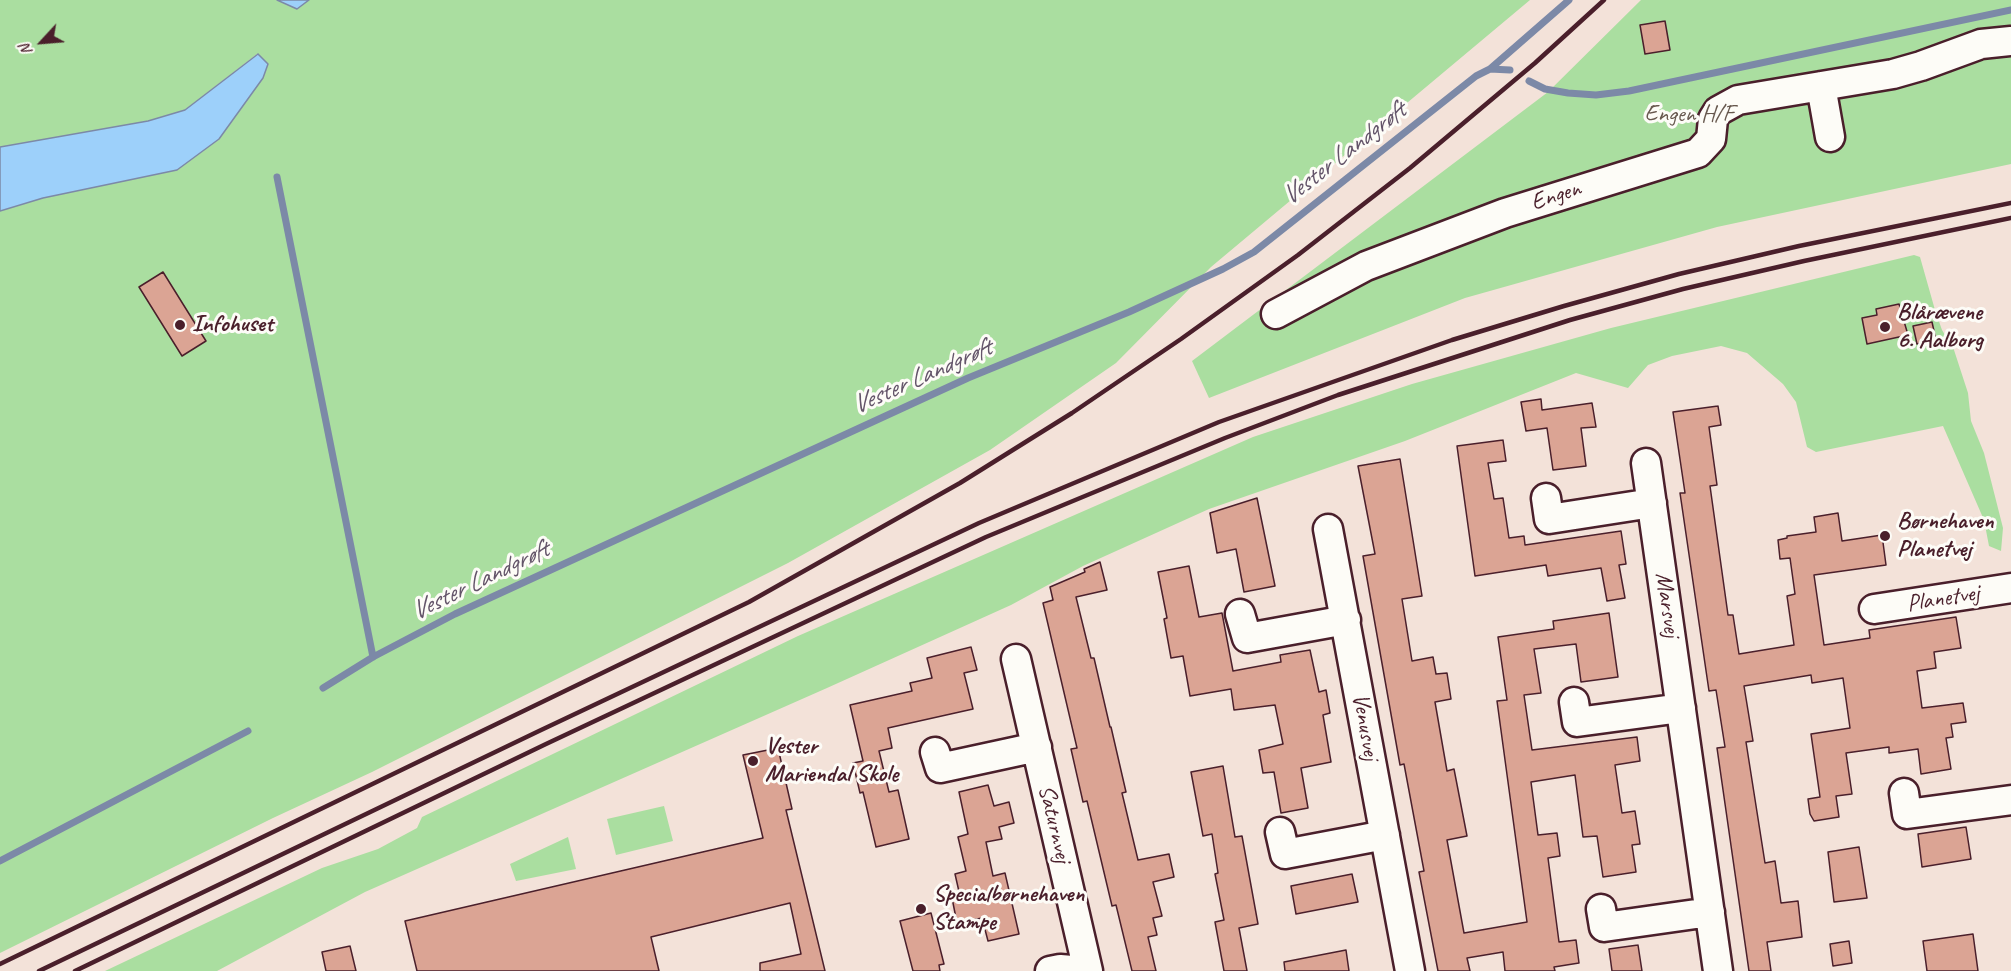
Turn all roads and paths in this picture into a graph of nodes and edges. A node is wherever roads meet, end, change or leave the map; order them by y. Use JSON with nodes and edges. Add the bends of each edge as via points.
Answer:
{"nodes":[{"id":1,"x":2011,"y":41,"type":"edge"},
{"id":2,"x":1821,"y":86,"type":"junction"},
{"id":3,"x":1830,"y":137,"type":"dead end"},
{"id":4,"x":1276,"y":314,"type":"dead end"},
{"id":5,"x":1646,"y":463,"type":"dead end"},
{"id":6,"x":1546,"y":498,"type":"dead end"},
{"id":7,"x":1652,"y":503,"type":"junction"},
{"id":8,"x":1328,"y":529,"type":"dead end"},
{"id":9,"x":2011,"y":588,"type":"edge"},
{"id":10,"x":1874,"y":609,"type":"dead end"},
{"id":11,"x":1240,"y":614,"type":"dead end"},
{"id":12,"x":1346,"y":620,"type":"junction"},
{"id":13,"x":1016,"y":659,"type":"dead end"},
{"id":14,"x":1574,"y":702,"type":"dead end"},
{"id":15,"x":1681,"y":708,"type":"junction"},
{"id":16,"x":1037,"y":747,"type":"junction"},
{"id":17,"x":935,"y":752,"type":"dead end"},
{"id":18,"x":1904,"y":793,"type":"dead end"},
{"id":19,"x":2011,"y":800,"type":"edge"},
{"id":20,"x":1280,"y":832,"type":"dead end"},
{"id":21,"x":1385,"y":835,"type":"junction"},
{"id":22,"x":1600,"y":909,"type":"dead end"},
{"id":23,"x":1710,"y":912,"type":"junction"},
{"id":24,"x":1050,"y":971,"type":"edge"},
{"id":25,"x":1084,"y":971,"type":"edge"},
{"id":26,"x":1088,"y":971,"type":"edge"},
{"id":27,"x":1410,"y":971,"type":"edge"},
{"id":28,"x":1718,"y":971,"type":"edge"}],
"edges":[{"from":1,"to":2,"type":"street","name":"Engen","via":[[1981,44],[1893,74]]},
{"from":2,"to":3,"type":"street"},
{"from":2,"to":4,"type":"street","name":"Engen","via":[[1738,100],[1718,111],[1711,139],[1698,153],[1505,213],[1366,266]]},
{"from":5,"to":7,"type":"street","name":"Marsvej"},
{"from":6,"to":7,"type":"street","via":[[1549,519]]},
{"from":7,"to":15,"type":"street","name":"Marsvej"},
{"from":8,"to":12,"type":"street","name":"Venusvej"},
{"from":9,"to":10,"type":"street","name":"Planetvej"},
{"from":11,"to":12,"type":"street","via":[[1247,638]]},
{"from":12,"to":21,"type":"street","name":"Venusvej"},
{"from":13,"to":16,"type":"street","name":"Saturnvej"},
{"from":14,"to":15,"type":"street","via":[[1577,722]]},
{"from":15,"to":23,"type":"street","name":"Marsvej"},
{"from":16,"to":17,"type":"street","via":[[940,768]]},
{"from":16,"to":26,"type":"street","name":"Saturnvej"},
{"from":18,"to":19,"type":"street","via":[[1907,814]]},
{"from":20,"to":21,"type":"street","via":[[1285,855]]},
{"from":21,"to":27,"type":"street","name":"Venusvej"},
{"from":22,"to":23,"type":"street","via":[[1604,927]]},
{"from":23,"to":28,"type":"street","name":"Marsvej"},
{"from":24,"to":25,"type":"street"}]}
